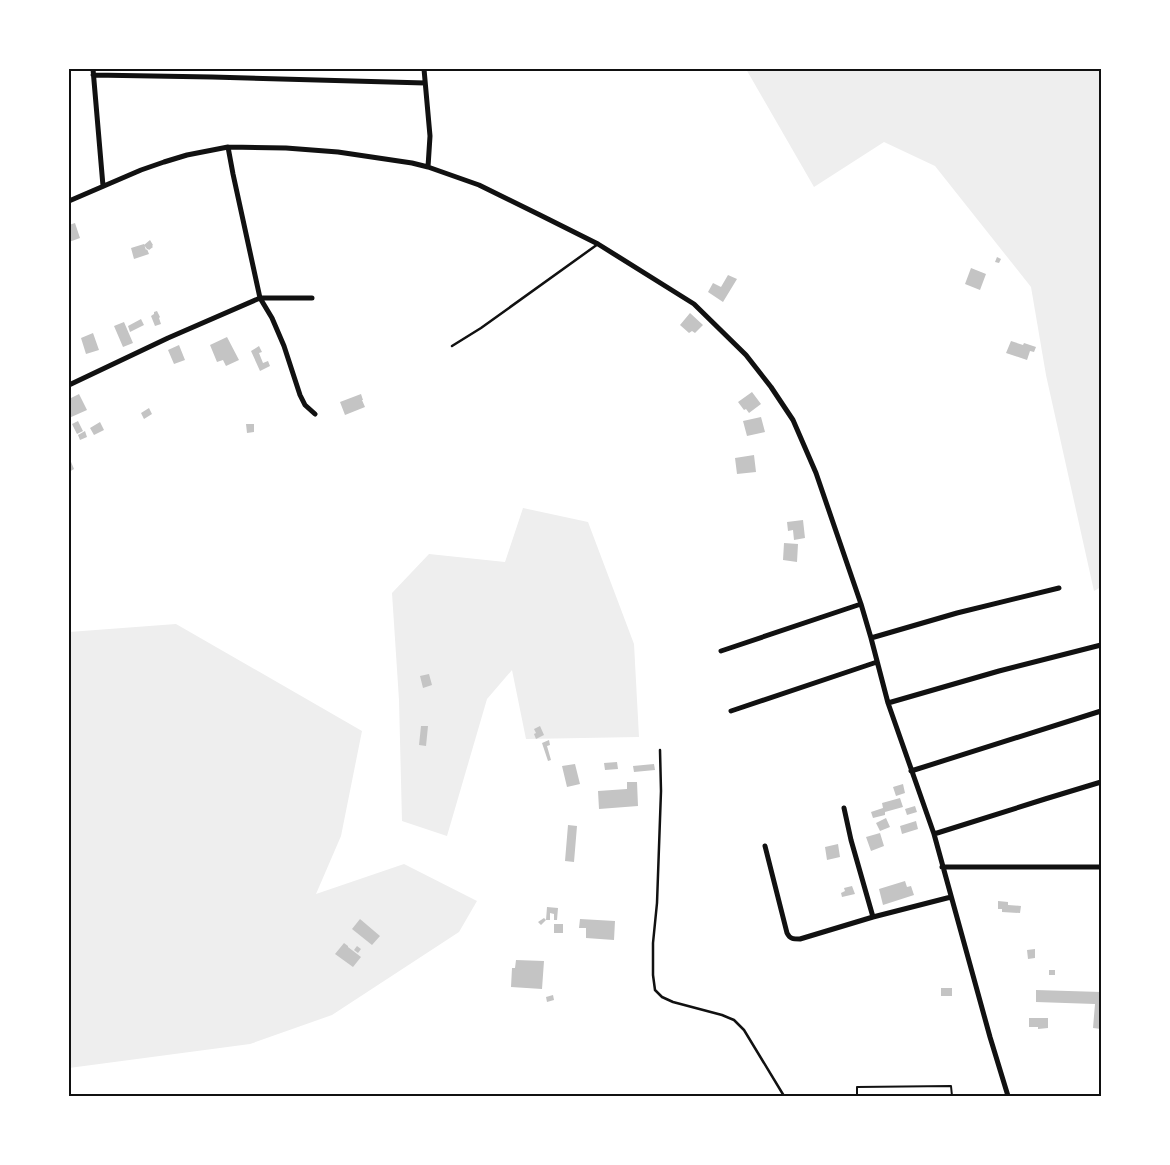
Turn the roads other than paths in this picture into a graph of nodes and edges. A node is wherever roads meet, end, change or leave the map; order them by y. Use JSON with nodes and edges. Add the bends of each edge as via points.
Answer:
{"nodes":[{"id":1,"x":92,"y":69,"type":"edge"},
{"id":2,"x":424,"y":69,"type":"edge"},
{"id":3,"x":93,"y":75,"type":"junction"},
{"id":4,"x":425,"y":83,"type":"junction"},
{"id":5,"x":228,"y":147,"type":"junction"},
{"id":6,"x":428,"y":167,"type":"junction"},
{"id":7,"x":103,"y":186,"type":"junction"},
{"id":8,"x":69,"y":201,"type":"edge"},
{"id":9,"x":598,"y":244,"type":"junction"},
{"id":10,"x":260,"y":298,"type":"junction"},
{"id":11,"x":312,"y":298,"type":"dead end"},
{"id":12,"x":452,"y":346,"type":"dead end"},
{"id":13,"x":69,"y":385,"type":"edge"},
{"id":14,"x":315,"y":414,"type":"dead end"},
{"id":15,"x":1059,"y":588,"type":"dead end"},
{"id":16,"x":861,"y":604,"type":"junction"},
{"id":17,"x":871,"y":638,"type":"junction"},
{"id":18,"x":1101,"y":645,"type":"edge"},
{"id":19,"x":722,"y":651,"type":"dead end"},
{"id":20,"x":877,"y":662,"type":"junction"},
{"id":21,"x":888,"y":703,"type":"junction"},
{"id":22,"x":731,"y":711,"type":"dead end"},
{"id":23,"x":1101,"y":711,"type":"edge"},
{"id":24,"x":660,"y":750,"type":"dead end"},
{"id":25,"x":911,"y":770,"type":"junction"},
{"id":26,"x":1101,"y":782,"type":"edge"},
{"id":27,"x":844,"y":808,"type":"dead end"},
{"id":28,"x":934,"y":834,"type":"junction"},
{"id":29,"x":765,"y":846,"type":"dead end"},
{"id":30,"x":942,"y":867,"type":"junction"},
{"id":31,"x":1101,"y":867,"type":"edge"},
{"id":32,"x":951,"y":897,"type":"junction"},
{"id":33,"x":873,"y":917,"type":"junction"},
{"id":34,"x":784,"y":1096,"type":"edge"},
{"id":35,"x":1008,"y":1096,"type":"edge"}],
"edges":[{"from":1,"to":3,"type":"street"},
{"from":2,"to":4,"type":"street"},
{"from":3,"to":4,"type":"street"},
{"from":3,"to":7,"type":"street"},
{"from":4,"to":6,"type":"street","via":[[430,136]]},
{"from":5,"to":6,"type":"street","via":[[338,152]]},
{"from":5,"to":7,"type":"street","via":[[164,162]]},
{"from":5,"to":10,"type":"street"},
{"from":6,"to":9,"type":"street","via":[[479,185]]},
{"from":7,"to":8,"type":"street"},
{"from":9,"to":12,"type":"lane"},
{"from":9,"to":16,"type":"street","via":[[694,304],[746,355],[771,387],[793,420],[816,472]]},
{"from":10,"to":11,"type":"street"},
{"from":10,"to":13,"type":"street"},
{"from":10,"to":14,"type":"street","via":[[284,346],[300,395]]},
{"from":15,"to":17,"type":"street"},
{"from":16,"to":17,"type":"street"},
{"from":16,"to":19,"type":"street"},
{"from":17,"to":20,"type":"street"},
{"from":18,"to":21,"type":"street"},
{"from":20,"to":21,"type":"street"},
{"from":20,"to":22,"type":"street"},
{"from":21,"to":25,"type":"street"},
{"from":23,"to":25,"type":"street"},
{"from":24,"to":34,"type":"lane","via":[[657,903],[653,943],[655,990],[673,1002],[722,1015],[739,1024]]},
{"from":25,"to":28,"type":"street"},
{"from":26,"to":28,"type":"street"},
{"from":27,"to":33,"type":"street"},
{"from":28,"to":30,"type":"street"},
{"from":29,"to":33,"type":"street","via":[[788,937],[800,939]]},
{"from":30,"to":31,"type":"street"},
{"from":30,"to":32,"type":"street"},
{"from":32,"to":33,"type":"street"},
{"from":32,"to":35,"type":"street"}]}
